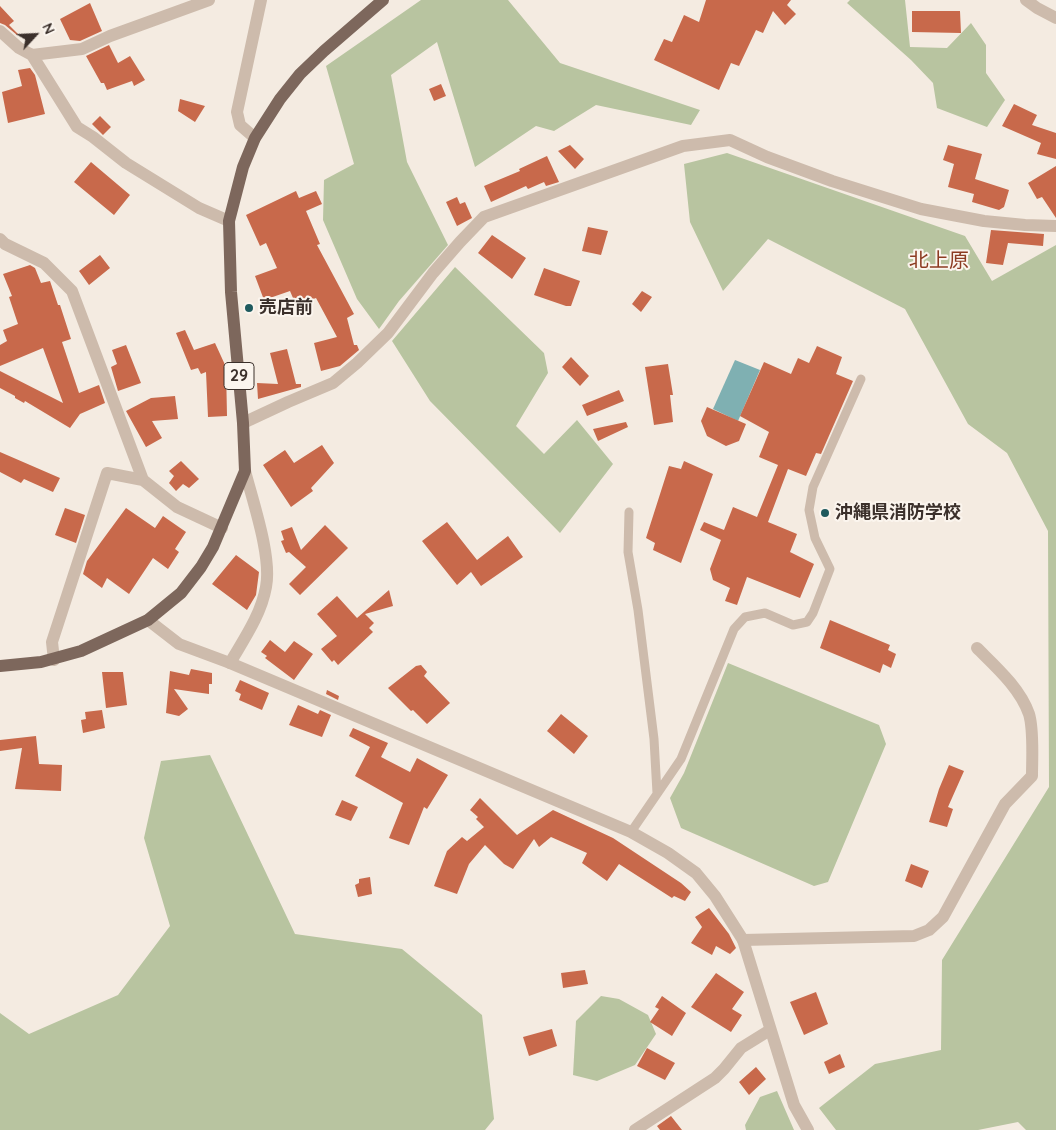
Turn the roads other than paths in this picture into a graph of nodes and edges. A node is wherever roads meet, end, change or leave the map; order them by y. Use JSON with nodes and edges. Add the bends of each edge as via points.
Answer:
{"nodes":[{"id":1,"x":209,"y":0,"type":"edge"},
{"id":2,"x":261,"y":0,"type":"edge"},
{"id":3,"x":383,"y":0,"type":"edge"},
{"id":4,"x":1026,"y":0,"type":"edge"},
{"id":5,"x":185,"y":4,"type":"edge"},
{"id":6,"x":1056,"y":18,"type":"edge"},
{"id":7,"x":0,"y":31,"type":"edge"},
{"id":8,"x":32,"y":55,"type":"junction"},
{"id":9,"x":255,"y":138,"type":"junction"},
{"id":10,"x":229,"y":221,"type":"junction"},
{"id":11,"x":1056,"y":226,"type":"edge"},
{"id":12,"x":0,"y":239,"type":"edge"},
{"id":13,"x":861,"y":379,"type":"dead end"},
{"id":14,"x":243,"y":423,"type":"junction"},
{"id":15,"x":245,"y":472,"type":"junction"},
{"id":16,"x":144,"y":480,"type":"junction"},
{"id":17,"x":629,"y":512,"type":"dead end"},
{"id":18,"x":222,"y":528,"type":"junction"},
{"id":19,"x":148,"y":620,"type":"junction"},
{"id":20,"x":977,"y":648,"type":"dead end"},
{"id":21,"x":54,"y":660,"type":"junction"},
{"id":22,"x":230,"y":663,"type":"junction"},
{"id":23,"x":0,"y":666,"type":"edge"},
{"id":24,"x":657,"y":793,"type":"junction"},
{"id":25,"x":630,"y":832,"type":"junction"},
{"id":26,"x":743,"y":940,"type":"junction"},
{"id":27,"x":770,"y":1030,"type":"junction"},
{"id":28,"x":635,"y":1130,"type":"edge"},
{"id":29,"x":808,"y":1130,"type":"edge"}],
"edges":[{"from":1,"to":5,"type":"street"},
{"from":2,"to":9,"type":"street","via":[[237,112],[240,126]]},
{"from":3,"to":9,"type":"main road","number":"29","via":[[300,74],[280,98]]},
{"from":4,"to":6,"type":"street"},
{"from":5,"to":8,"type":"street","via":[[82,49]]},
{"from":7,"to":8,"type":"street"},
{"from":8,"to":10,"type":"street","via":[[78,127],[126,163],[199,208]]},
{"from":9,"to":10,"type":"main road","number":"29","via":[[243,166]]},
{"from":10,"to":14,"type":"main road","number":"29","via":[[231,292]]},
{"from":11,"to":14,"type":"street","via":[[984,221],[921,209],[832,181],[730,140],[683,146],[484,217],[433,273],[388,333],[357,363],[332,384]]},
{"from":12,"to":16,"type":"street","via":[[44,263],[72,291]]},
{"from":13,"to":24,"type":"lane","via":[[813,486],[809,510],[815,538],[830,569],[813,613],[807,622],[793,625],[765,613],[745,617],[734,629],[680,759]]},
{"from":14,"to":15,"type":"main road","number":"29"},
{"from":15,"to":18,"type":"main road","number":"29"},
{"from":15,"to":22,"type":"street","via":[[268,566],[267,580],[255,620]]},
{"from":16,"to":18,"type":"street","via":[[177,507]]},
{"from":16,"to":21,"type":"street","via":[[107,473],[52,642]]},
{"from":17,"to":24,"type":"lane","via":[[628,552],[654,739]]},
{"from":18,"to":19,"type":"main road","number":"29","via":[[189,584]]},
{"from":19,"to":21,"type":"main road","number":"29","via":[[102,643]]},
{"from":19,"to":22,"type":"street","via":[[179,644]]},
{"from":20,"to":26,"type":"street","via":[[1019,695],[1029,715],[1032,776],[1006,804],[943,917],[929,930],[914,936]]},
{"from":21,"to":23,"type":"main road","number":"29"},
{"from":22,"to":25,"type":"street"},
{"from":24,"to":25,"type":"lane"},
{"from":25,"to":26,"type":"street","via":[[696,873],[716,896]]},
{"from":26,"to":27,"type":"street"},
{"from":27,"to":28,"type":"street","via":[[741,1048],[715,1078]]},
{"from":27,"to":29,"type":"street","via":[[794,1105]]}]}
